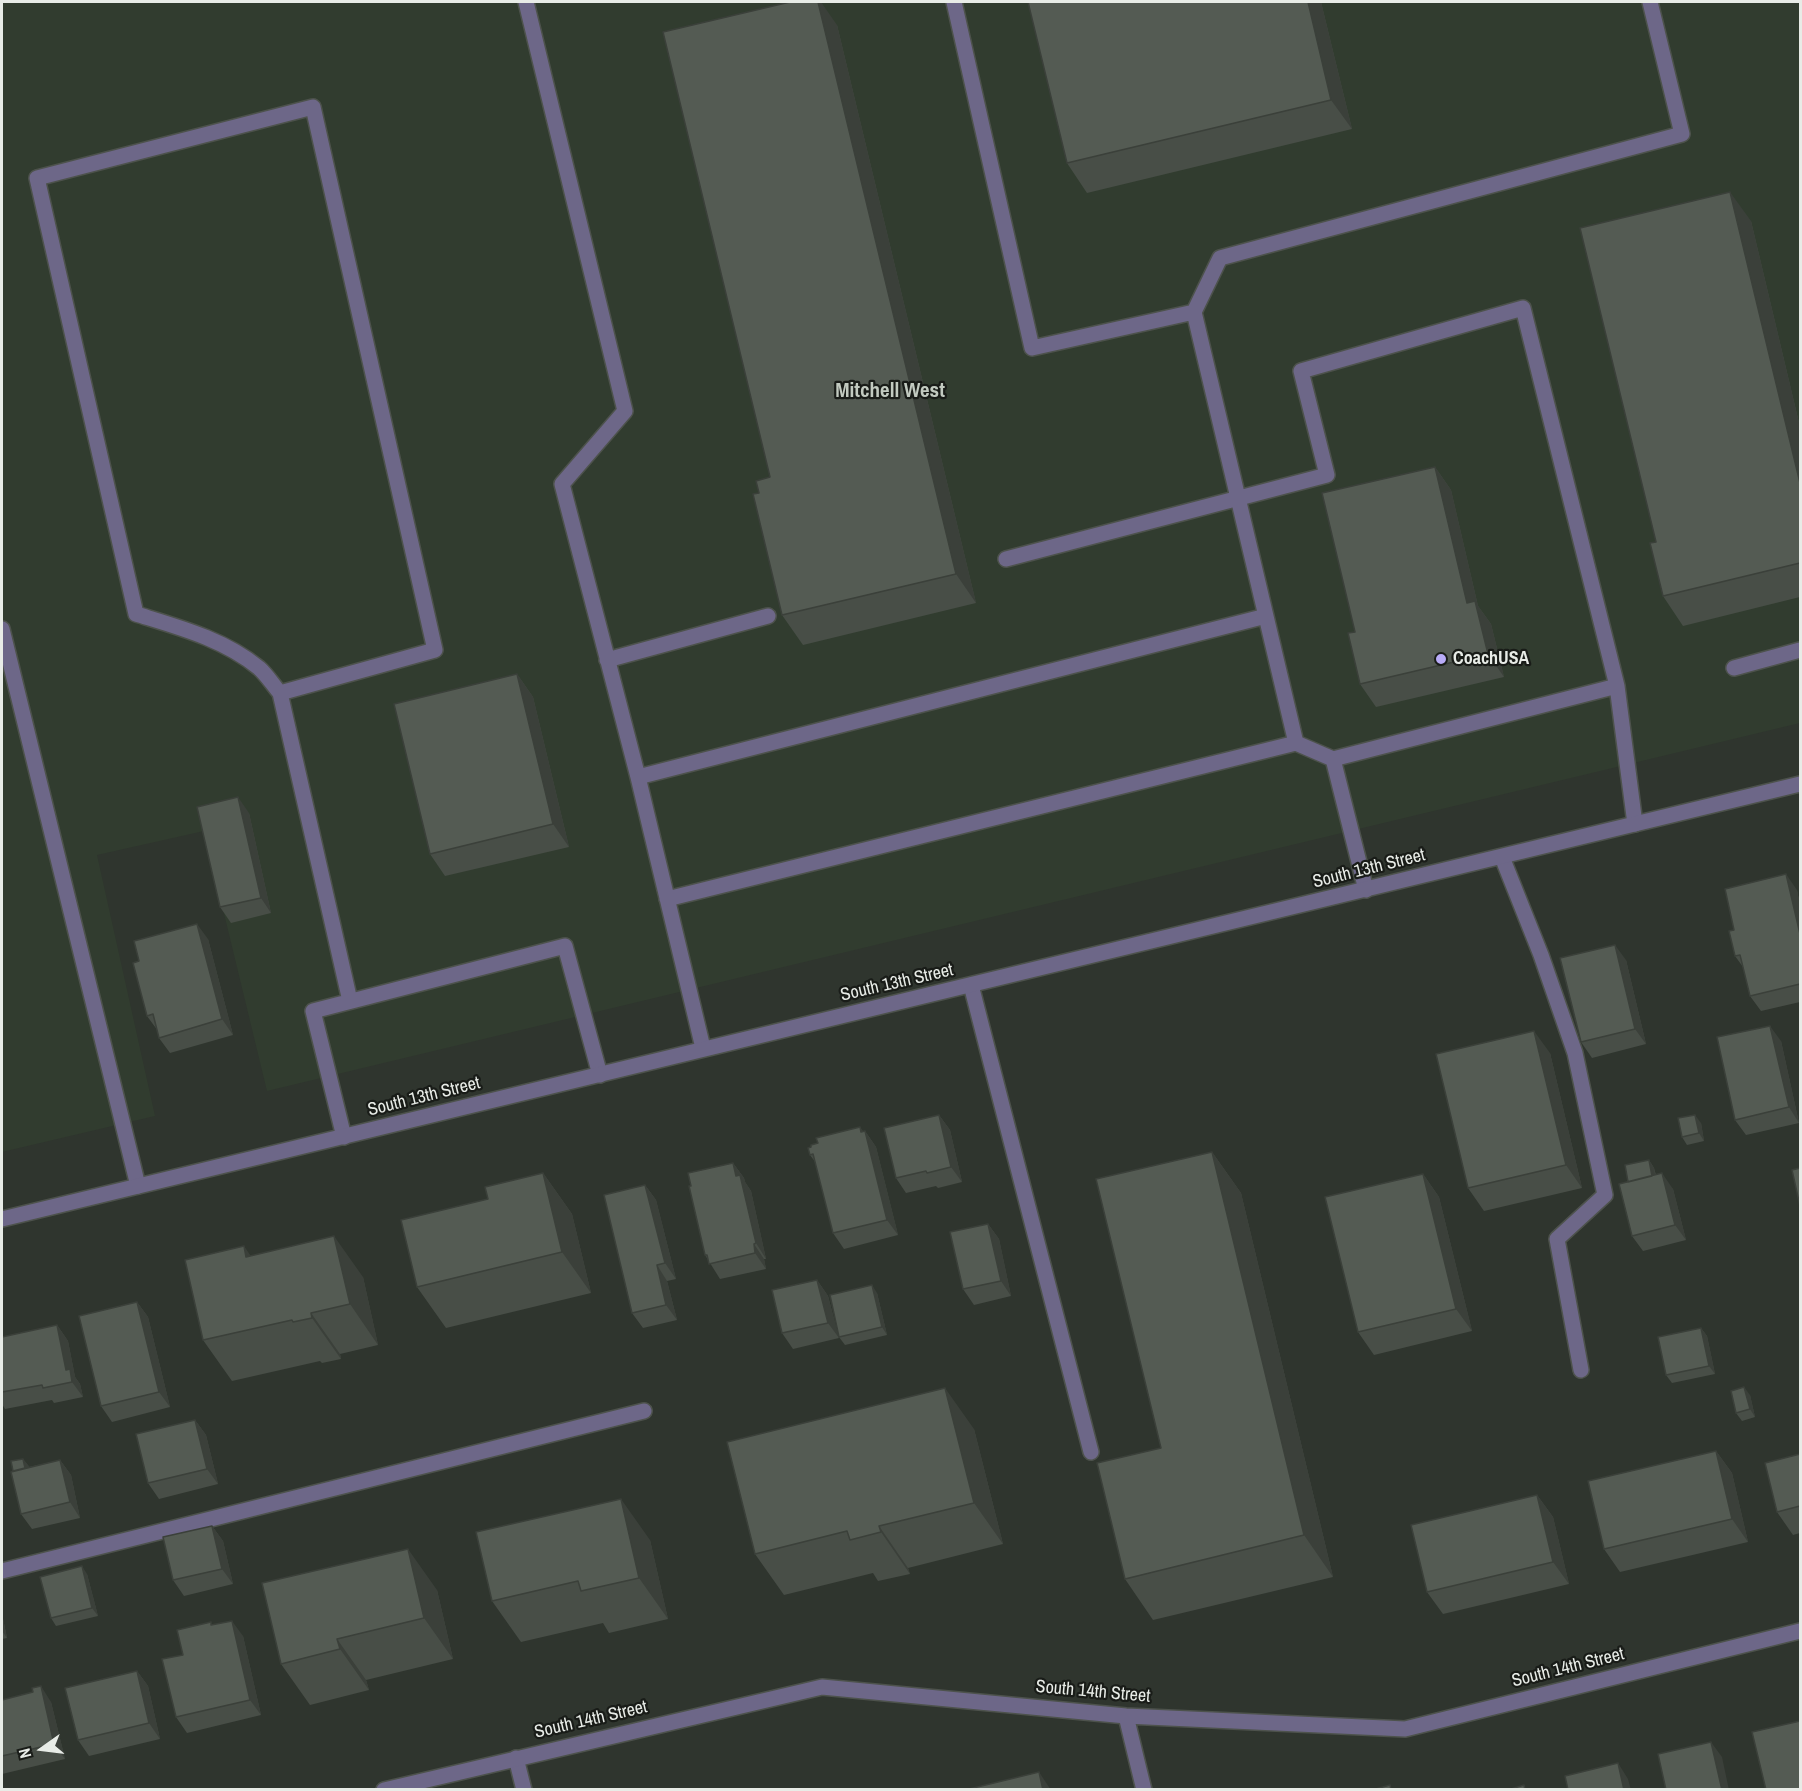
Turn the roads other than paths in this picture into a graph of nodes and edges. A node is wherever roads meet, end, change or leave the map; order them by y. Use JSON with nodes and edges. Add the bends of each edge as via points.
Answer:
{"nodes":[{"id":1,"x":526,"y":2,"type":"edge"},
{"id":2,"x":954,"y":2,"type":"edge"},
{"id":3,"x":1650,"y":2,"type":"edge"},
{"id":4,"x":1194,"y":312,"type":"junction"},
{"id":5,"x":1238,"y":499,"type":"junction"},
{"id":6,"x":1006,"y":559,"type":"dead end"},
{"id":7,"x":768,"y":616,"type":"dead end"},
{"id":8,"x":1266,"y":616,"type":"junction"},
{"id":9,"x":2,"y":629,"type":"edge"},
{"id":10,"x":1800,"y":650,"type":"edge"},
{"id":11,"x":607,"y":660,"type":"junction"},
{"id":12,"x":1734,"y":668,"type":"dead end"},
{"id":13,"x":1617,"y":686,"type":"junction"},
{"id":14,"x":280,"y":693,"type":"junction"},
{"id":15,"x":1296,"y":743,"type":"junction"},
{"id":16,"x":1333,"y":759,"type":"junction"},
{"id":17,"x":638,"y":777,"type":"junction"},
{"id":18,"x":1800,"y":784,"type":"edge"},
{"id":19,"x":1635,"y":824,"type":"junction"},
{"id":20,"x":1503,"y":857,"type":"junction"},
{"id":21,"x":1366,"y":890,"type":"junction"},
{"id":22,"x":667,"y":899,"type":"junction"},
{"id":23,"x":971,"y":985,"type":"junction"},
{"id":24,"x":350,"y":1002,"type":"junction"},
{"id":25,"x":703,"y":1048,"type":"junction"},
{"id":26,"x":600,"y":1075,"type":"junction"},
{"id":27,"x":344,"y":1137,"type":"junction"},
{"id":28,"x":138,"y":1186,"type":"junction"},
{"id":29,"x":2,"y":1219,"type":"edge"},
{"id":30,"x":1581,"y":1370,"type":"dead end"},
{"id":31,"x":644,"y":1411,"type":"dead end"},
{"id":32,"x":1091,"y":1452,"type":"dead end"},
{"id":33,"x":2,"y":1571,"type":"edge"},
{"id":34,"x":1800,"y":1631,"type":"edge"},
{"id":35,"x":1126,"y":1716,"type":"junction"},
{"id":36,"x":516,"y":1758,"type":"junction"},
{"id":37,"x":384,"y":1790,"type":"edge"},
{"id":38,"x":524,"y":1790,"type":"edge"},
{"id":39,"x":1143,"y":1790,"type":"edge"}],
"edges":[{"from":1,"to":11,"type":"street","via":[[625,411],[562,484]]},
{"from":2,"to":4,"type":"street","via":[[1032,348]]},
{"from":3,"to":4,"type":"street","via":[[1682,134],[1220,258]]},
{"from":4,"to":5,"type":"street"},
{"from":5,"to":6,"type":"street"},
{"from":5,"to":8,"type":"street"},
{"from":5,"to":13,"type":"street","via":[[1327,475],[1301,371],[1523,308]]},
{"from":7,"to":11,"type":"street"},
{"from":8,"to":15,"type":"street"},
{"from":8,"to":17,"type":"street"},
{"from":9,"to":28,"type":"street"},
{"from":10,"to":12,"type":"street"},
{"from":11,"to":17,"type":"street"},
{"from":13,"to":16,"type":"street"},
{"from":13,"to":19,"type":"street"},
{"from":14,"to":14,"type":"street","via":[[260,669],[226,646],[136,614],[37,178],[313,107],[435,650]]},
{"from":14,"to":24,"type":"street"},
{"from":15,"to":16,"type":"street"},
{"from":15,"to":22,"type":"street"},
{"from":16,"to":21,"type":"street"},
{"from":17,"to":22,"type":"street"},
{"from":18,"to":19,"type":"street","name":"South 13th Street"},
{"from":19,"to":20,"type":"street","name":"South 13th Street"},
{"from":20,"to":21,"type":"street","name":"South 13th Street"},
{"from":20,"to":30,"type":"street","via":[[1575,1053],[1605,1195],[1557,1239]]},
{"from":21,"to":23,"type":"street","name":"South 13th Street"},
{"from":22,"to":25,"type":"street"},
{"from":23,"to":25,"type":"street","name":"South 13th Street"},
{"from":23,"to":32,"type":"street"},
{"from":24,"to":26,"type":"street","via":[[565,946]]},
{"from":24,"to":27,"type":"street","via":[[313,1011]]},
{"from":25,"to":26,"type":"street","name":"South 13th Street"},
{"from":26,"to":27,"type":"street","name":"South 13th Street"},
{"from":27,"to":28,"type":"street","name":"South 13th Street"},
{"from":28,"to":29,"type":"street","name":"South 13th Street"},
{"from":31,"to":33,"type":"street"},
{"from":34,"to":35,"type":"street","name":"South 14th Street","via":[[1405,1729]]},
{"from":35,"to":36,"type":"street","name":"South 14th Street","via":[[822,1687]]},
{"from":35,"to":39,"type":"street"},
{"from":36,"to":37,"type":"street","name":"South 14th Street"},
{"from":36,"to":38,"type":"street"}]}
